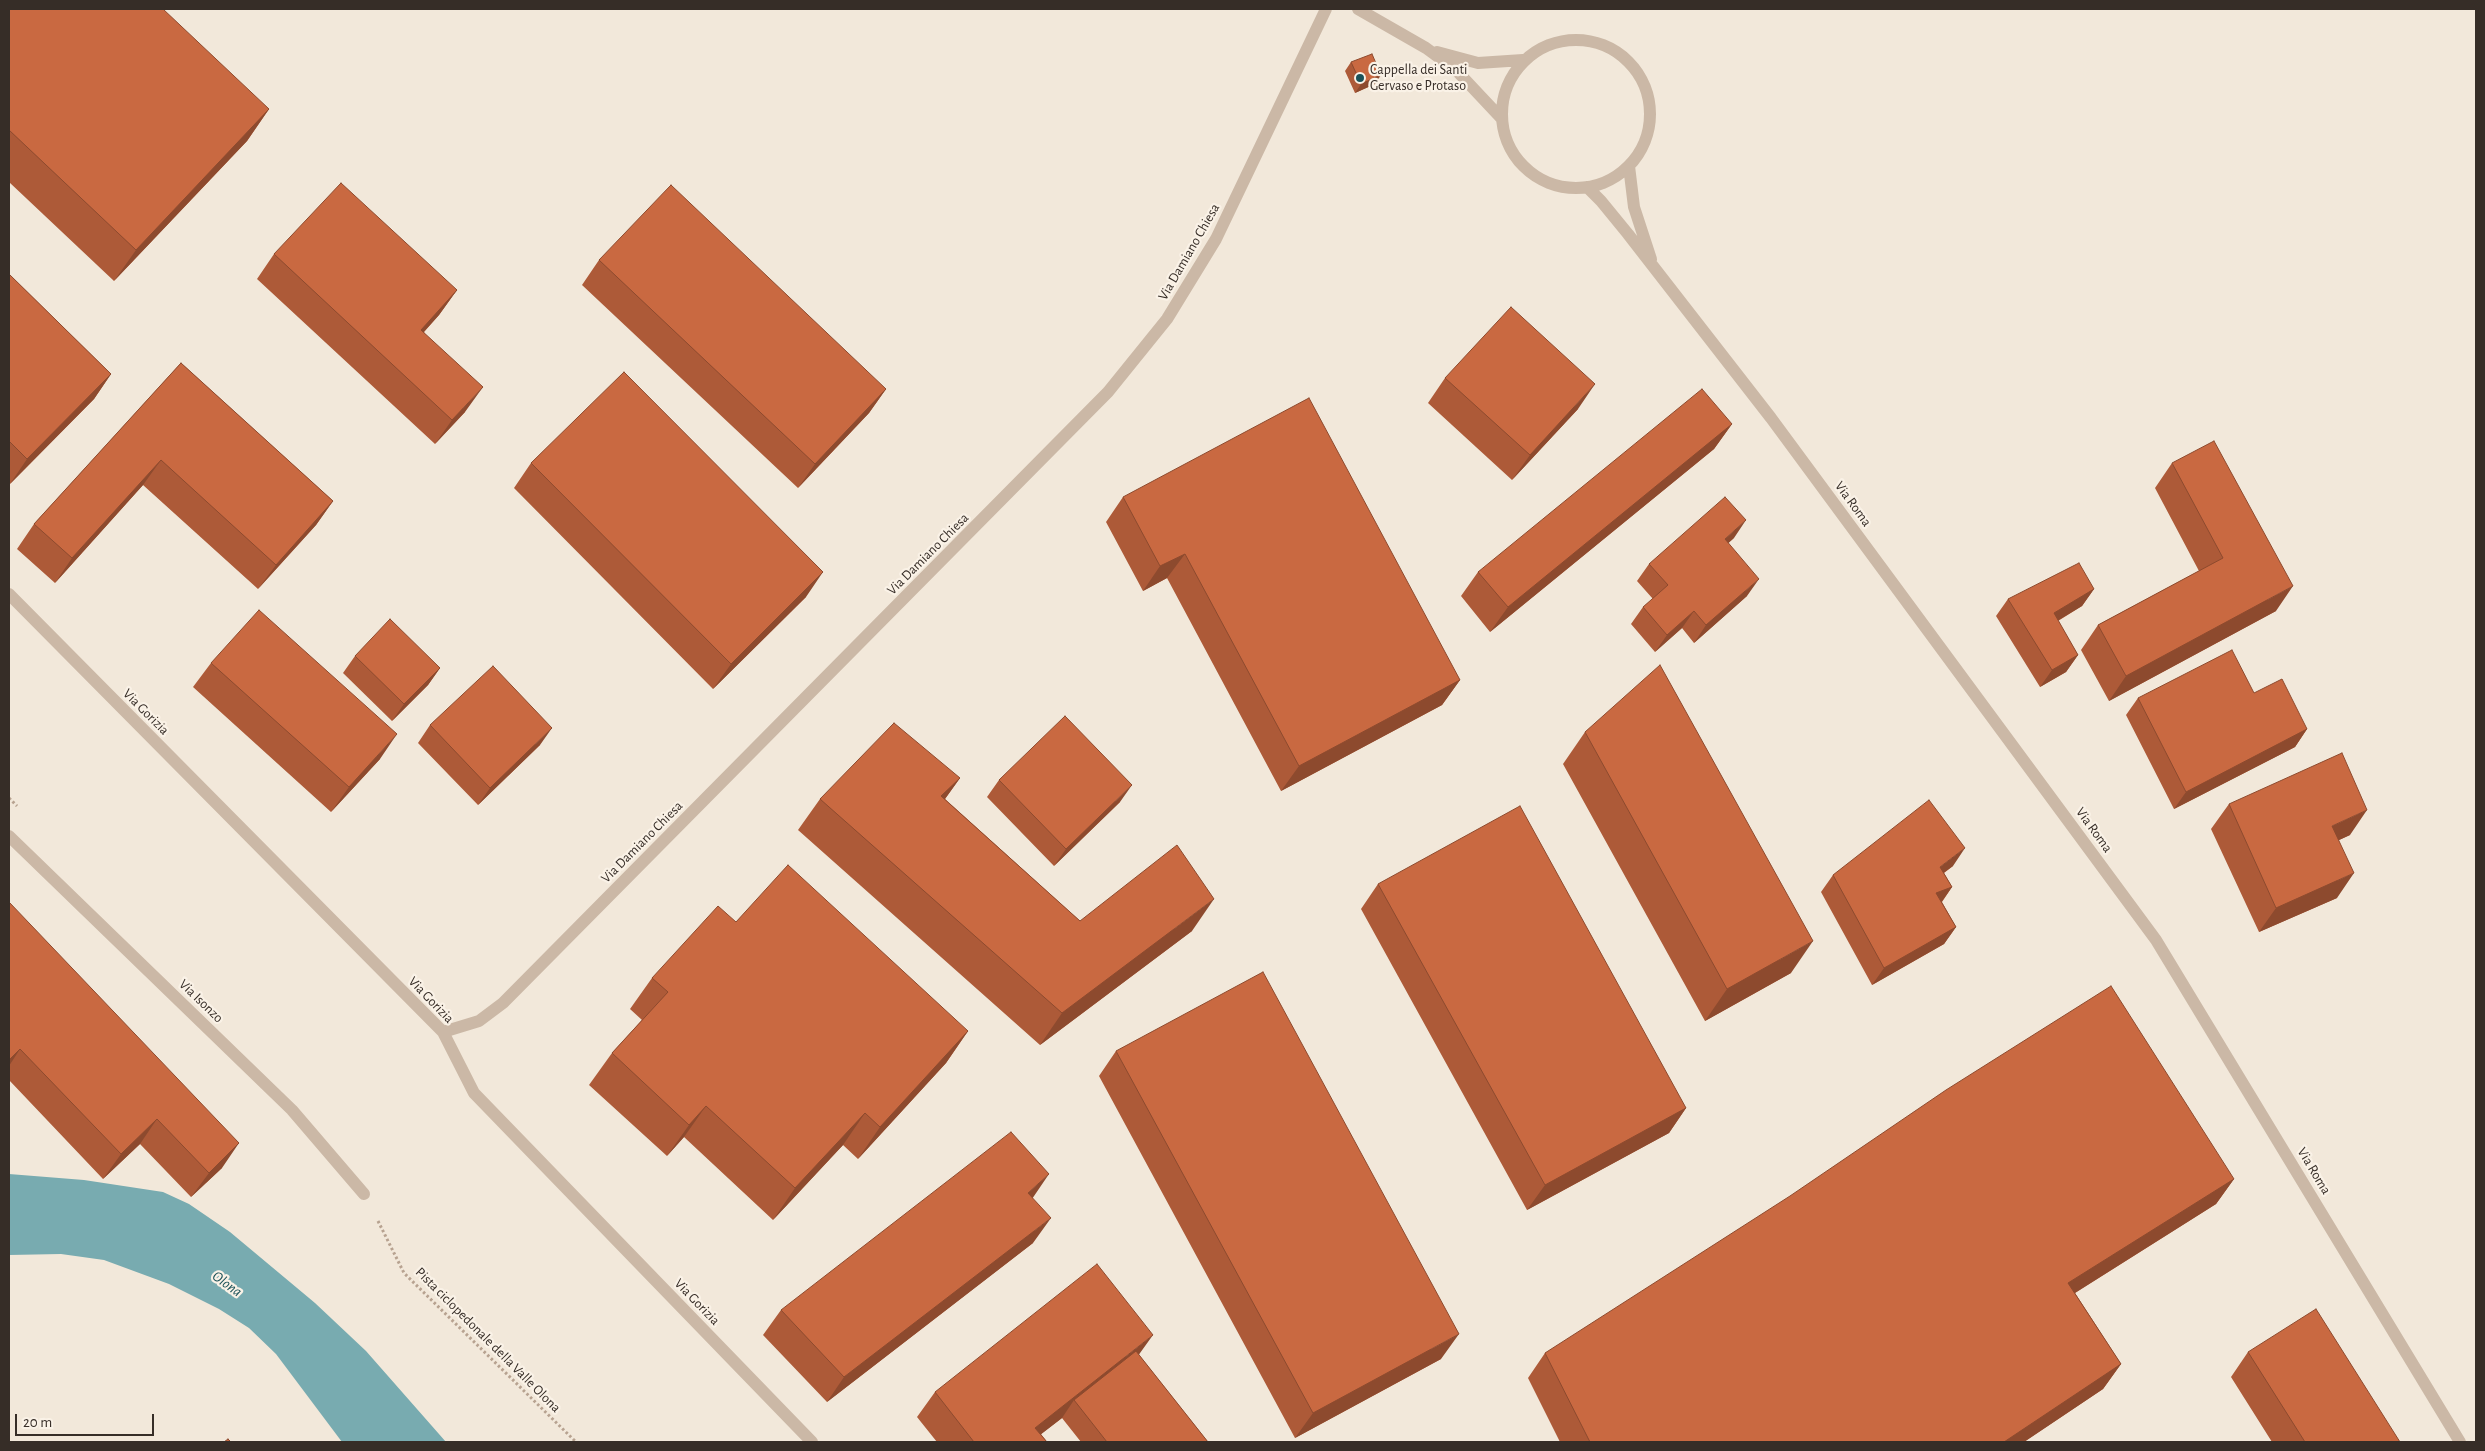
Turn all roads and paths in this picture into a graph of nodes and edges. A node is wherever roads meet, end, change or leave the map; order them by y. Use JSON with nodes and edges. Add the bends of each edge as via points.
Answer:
{"nodes":[{"id":1,"x":1326,"y":9,"type":"edge"},
{"id":2,"x":1358,"y":9,"type":"edge"},
{"id":3,"x":1426,"y":48,"type":"junction"},
{"id":4,"x":1523,"y":60,"type":"junction"},
{"id":5,"x":1502,"y":119,"type":"junction"},
{"id":6,"x":1629,"y":166,"type":"junction"},
{"id":7,"x":1587,"y":187,"type":"junction"},
{"id":8,"x":1654,"y":268,"type":"junction"},
{"id":9,"x":9,"y":594,"type":"edge"},
{"id":10,"x":9,"y":836,"type":"edge"},
{"id":11,"x":443,"y":1032,"type":"junction"},
{"id":12,"x":364,"y":1194,"type":"joint"},
{"id":13,"x":576,"y":1442,"type":"edge"},
{"id":14,"x":812,"y":1442,"type":"edge"},
{"id":15,"x":2460,"y":1442,"type":"edge"}],
"edges":[{"from":1,"to":11,"type":"street","name":"Via Damiano Chiesa","via":[[1216,239],[1167,319],[1120,378],[1076,427],[503,1003],[478,1021]]},
{"from":2,"to":3,"type":"street"},
{"from":3,"to":4,"type":"street","via":[[1478,63]]},
{"from":3,"to":5,"type":"street","via":[[1456,70]]},
{"from":4,"to":5,"type":"street","via":[[1509,81],[1501,105]]},
{"from":4,"to":6,"type":"street","via":[[1545,46],[1569,39],[1594,41],[1617,51],[1636,69],[1648,91],[1651,116],[1646,141]]},
{"from":5,"to":7,"type":"street","via":[[1510,152],[1526,170],[1546,183],[1570,189]]},
{"from":6,"to":7,"type":"street","via":[[1616,178]]},
{"from":6,"to":8,"type":"street","name":"Via Roma","via":[[1634,207]]},
{"from":7,"to":8,"type":"street","name":"Via Roma"},
{"from":8,"to":15,"type":"street","name":"Via Roma","via":[[1789,442],[2156,940]]},
{"from":9,"to":11,"type":"street","name":"Via Gorizia"},
{"from":10,"to":12,"type":"street","name":"Via Isonzo","via":[[292,1110]]},
{"from":11,"to":14,"type":"street","name":"Via Gorizia","via":[[474,1093]]},
{"from":12,"to":13,"type":"path","name":"Pista ciclopedonale della Valle Olona","via":[[404,1273]]}]}
